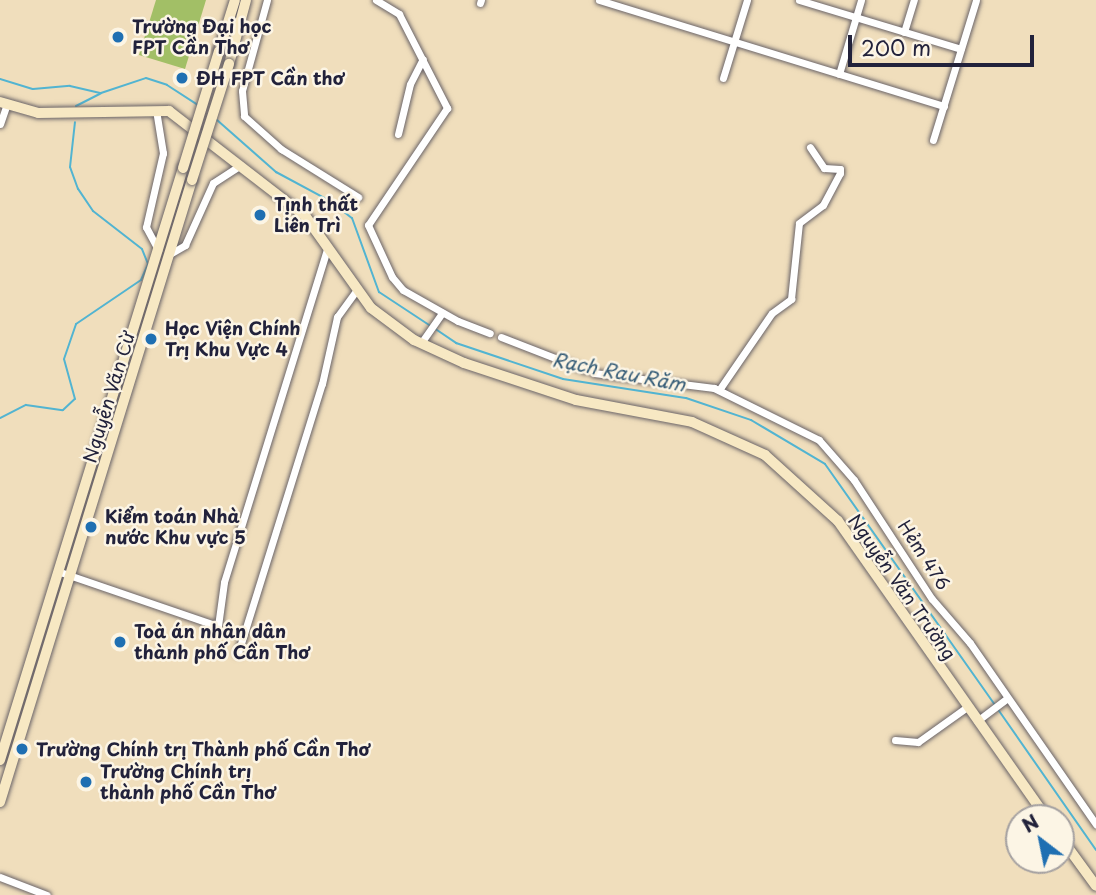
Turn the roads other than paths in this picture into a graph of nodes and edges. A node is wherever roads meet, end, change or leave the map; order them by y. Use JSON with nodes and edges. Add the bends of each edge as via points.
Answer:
{"nodes":[{"id":1,"x":235,"y":0,"type":"edge"},
{"id":2,"x":246,"y":0,"type":"edge"},
{"id":3,"x":267,"y":0,"type":"edge"},
{"id":4,"x":376,"y":0,"type":"edge"},
{"id":5,"x":599,"y":0,"type":"edge"},
{"id":6,"x":747,"y":0,"type":"edge"},
{"id":7,"x":799,"y":0,"type":"edge"},
{"id":8,"x":861,"y":0,"type":"edge"},
{"id":9,"x":914,"y":0,"type":"edge"},
{"id":10,"x":976,"y":0,"type":"edge"},
{"id":11,"x":611,"y":2,"type":"edge"},
{"id":12,"x":856,"y":17,"type":"junction"},
{"id":13,"x":904,"y":32,"type":"junction"},
{"id":14,"x":734,"y":41,"type":"junction"},
{"id":15,"x":961,"y":49,"type":"junction"},
{"id":16,"x":423,"y":59,"type":"junction"},
{"id":17,"x":839,"y":74,"type":"junction"},
{"id":18,"x":723,"y":78,"type":"dead end"},
{"id":19,"x":4,"y":103,"type":"edge"},
{"id":20,"x":944,"y":106,"type":"junction"},
{"id":21,"x":156,"y":110,"type":"junction"},
{"id":22,"x":0,"y":124,"type":"edge"},
{"id":23,"x":398,"y":134,"type":"dead end"},
{"id":24,"x":933,"y":140,"type":"dead end"},
{"id":25,"x":810,"y":147,"type":"dead end"},
{"id":26,"x":242,"y":165,"type":"junction"},
{"id":27,"x":358,"y":197,"type":"dead end"},
{"id":28,"x":327,"y":249,"type":"junction"},
{"id":29,"x":163,"y":253,"type":"junction"},
{"id":30,"x":357,"y":289,"type":"junction"},
{"id":31,"x":440,"y":315,"type":"junction"},
{"id":32,"x":490,"y":333,"type":"dead end"},
{"id":33,"x":501,"y":337,"type":"dead end"},
{"id":34,"x":424,"y":340,"type":"junction"},
{"id":35,"x":125,"y":358,"type":"junction"},
{"id":36,"x":136,"y":362,"type":"junction"},
{"id":37,"x":719,"y":390,"type":"junction"},
{"id":38,"x":87,"y":503,"type":"junction"},
{"id":39,"x":65,"y":574,"type":"junction"},
{"id":40,"x":238,"y":653,"type":"dead end"},
{"id":41,"x":19,"y":697,"type":"junction"},
{"id":42,"x":1006,"y":699,"type":"junction"},
{"id":43,"x":32,"y":701,"type":"junction"},
{"id":44,"x":967,"y":708,"type":"junction"},
{"id":45,"x":978,"y":720,"type":"junction"},
{"id":46,"x":895,"y":740,"type":"dead end"},
{"id":47,"x":0,"y":760,"type":"edge"},
{"id":48,"x":0,"y":802,"type":"edge"},
{"id":49,"x":1037,"y":804,"type":"edge"},
{"id":50,"x":1096,"y":824,"type":"edge"},
{"id":51,"x":1075,"y":857,"type":"edge"},
{"id":52,"x":0,"y":877,"type":"edge"},
{"id":53,"x":1096,"y":886,"type":"edge"},
{"id":54,"x":47,"y":895,"type":"edge"}],
"edges":[{"from":1,"to":29,"type":"main road","name":"Nguyễn Văn Cừ","bridge":true,"via":[[183,169]]},
{"from":2,"to":29,"type":"main road","name":"Nguyễn Văn Cừ","bridge":true,"via":[[192,180]]},
{"from":3,"to":27,"type":"street","via":[[242,91],[244,116],[281,149]]},
{"from":4,"to":16,"type":"street","via":[[399,13]]},
{"from":5,"to":11,"type":"street"},
{"from":6,"to":14,"type":"street"},
{"from":7,"to":12,"type":"street"},
{"from":8,"to":12,"type":"street"},
{"from":9,"to":13,"type":"street"},
{"from":10,"to":15,"type":"street"},
{"from":11,"to":14,"type":"street"},
{"from":12,"to":13,"type":"street"},
{"from":12,"to":17,"type":"street"},
{"from":13,"to":15,"type":"street"},
{"from":14,"to":17,"type":"street"},
{"from":14,"to":18,"type":"street"},
{"from":15,"to":20,"type":"street"},
{"from":16,"to":23,"type":"street","via":[[410,84]]},
{"from":16,"to":31,"type":"street","via":[[447,103],[391,196],[368,221],[397,285]]},
{"from":17,"to":20,"type":"street"},
{"from":19,"to":21,"type":"main road","name":"Nguyễn Văn Trường","via":[[38,113]]},
{"from":19,"to":22,"type":"street"},
{"from":20,"to":24,"type":"street"},
{"from":21,"to":26,"type":"main road","name":"Nguyễn Văn Trường","via":[[184,120]]},
{"from":21,"to":29,"type":"street","via":[[163,153],[146,226]]},
{"from":25,"to":37,"type":"street","via":[[824,168],[840,169],[840,173],[823,205],[799,223],[791,299],[765,322]]},
{"from":26,"to":28,"type":"main road","name":"Nguyễn Văn Trường","via":[[306,217]]},
{"from":26,"to":29,"type":"street","via":[[213,183],[185,245]]},
{"from":28,"to":30,"type":"main road","name":"Nguyễn Văn Trường"},
{"from":28,"to":39,"type":"street","via":[[224,582],[218,626]]},
{"from":29,"to":35,"type":"main road","name":"Nguyễn Văn Cừ"},
{"from":29,"to":36,"type":"main road","name":"Nguyễn Văn Cừ"},
{"from":30,"to":34,"type":"main road","name":"Nguyễn Văn Trường","via":[[371,308]]},
{"from":30,"to":40,"type":"street","via":[[337,317],[322,384]]},
{"from":31,"to":32,"type":"street"},
{"from":31,"to":34,"type":"street"},
{"from":33,"to":37,"type":"street","name":"Hẻm 476","via":[[590,372]]},
{"from":34,"to":44,"type":"main road","name":"Nguyễn Văn Trường","via":[[464,363],[576,400],[692,422],[765,455],[838,521]]},
{"from":35,"to":36,"type":"main road"},
{"from":35,"to":38,"type":"main road","name":"Nguyễn Văn Cừ"},
{"from":36,"to":38,"type":"main road","name":"Nguyễn Văn Cừ"},
{"from":37,"to":42,"type":"street","name":"Hẻm 476","via":[[819,440],[833,455]]},
{"from":38,"to":39,"type":"main road","name":"Nguyễn Văn Cừ"},
{"from":39,"to":41,"type":"main road","name":"Nguyễn Văn Cừ"},
{"from":39,"to":43,"type":"main road","name":"Nguyễn Văn Cừ"},
{"from":41,"to":43,"type":"main road"},
{"from":41,"to":47,"type":"main road","name":"Nguyễn Văn Cừ"},
{"from":42,"to":45,"type":"street"},
{"from":42,"to":50,"type":"street","name":"Hẻm 476"},
{"from":43,"to":48,"type":"main road","name":"Nguyễn Văn Cừ"},
{"from":44,"to":45,"type":"main road","name":"Nguyễn Văn Trường"},
{"from":44,"to":46,"type":"street","via":[[918,742]]},
{"from":45,"to":49,"type":"main road","name":"Nguyễn Văn Trường"},
{"from":51,"to":53,"type":"main road"},
{"from":52,"to":54,"type":"street"}]}
